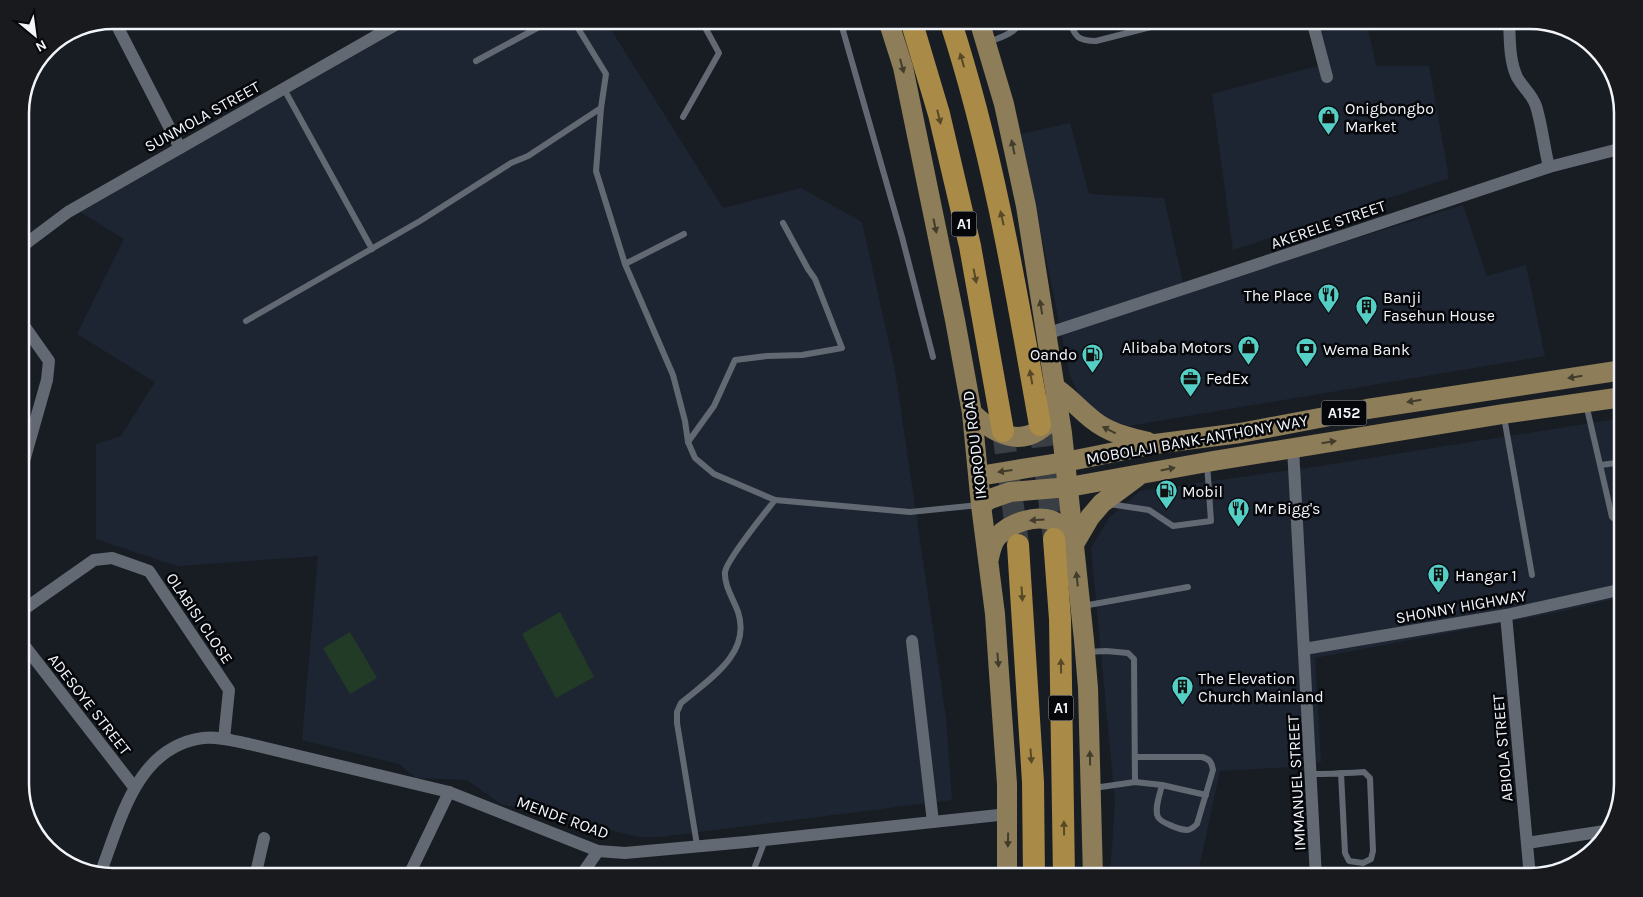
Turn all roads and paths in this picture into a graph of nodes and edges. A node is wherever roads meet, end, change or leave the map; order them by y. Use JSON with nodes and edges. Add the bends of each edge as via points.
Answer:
{"nodes":[{"id":1,"x":119,"y":29,"type":"edge"},
{"id":2,"x":388,"y":29,"type":"edge"},
{"id":3,"x":535,"y":29,"type":"edge"},
{"id":4,"x":578,"y":29,"type":"edge"},
{"id":5,"x":706,"y":29,"type":"edge"},
{"id":6,"x":843,"y":29,"type":"edge"},
{"id":7,"x":891,"y":29,"type":"edge"},
{"id":8,"x":914,"y":29,"type":"edge"},
{"id":9,"x":953,"y":29,"type":"edge"},
{"id":10,"x":982,"y":29,"type":"edge"},
{"id":11,"x":1016,"y":29,"type":"edge"},
{"id":12,"x":1073,"y":29,"type":"edge"},
{"id":13,"x":1143,"y":29,"type":"edge"},
{"id":14,"x":1314,"y":29,"type":"edge"},
{"id":15,"x":1509,"y":29,"type":"edge"},
{"id":16,"x":986,"y":44,"type":"junction"},
{"id":17,"x":476,"y":61,"type":"dead end"},
{"id":18,"x":1327,"y":77,"type":"dead end"},
{"id":19,"x":284,"y":89,"type":"junction"},
{"id":20,"x":601,"y":108,"type":"junction"},
{"id":21,"x":683,"y":117,"type":"dead end"},
{"id":22,"x":180,"y":148,"type":"junction"},
{"id":23,"x":1614,"y":150,"type":"edge"},
{"id":24,"x":1549,"y":167,"type":"junction"},
{"id":25,"x":783,"y":223,"type":"dead end"},
{"id":26,"x":684,"y":234,"type":"dead end"},
{"id":27,"x":29,"y":241,"type":"edge"},
{"id":28,"x":372,"y":249,"type":"junction"},
{"id":29,"x":625,"y":264,"type":"junction"},
{"id":30,"x":246,"y":321,"type":"dead end"},
{"id":31,"x":29,"y":333,"type":"edge"},
{"id":32,"x":1046,"y":334,"type":"junction"},
{"id":33,"x":933,"y":357,"type":"dead end"},
{"id":34,"x":1614,"y":371,"type":"edge"},
{"id":35,"x":1056,"y":389,"type":"junction"},
{"id":36,"x":1614,"y":398,"type":"edge"},
{"id":37,"x":1586,"y":403,"type":"junction"},
{"id":38,"x":972,"y":413,"type":"junction"},
{"id":39,"x":1503,"y":414,"type":"junction"},
{"id":40,"x":1040,"y":426,"type":"tunnel mouth"},
{"id":41,"x":1003,"y":431,"type":"tunnel mouth"},
{"id":42,"x":688,"y":442,"type":"junction"},
{"id":43,"x":29,"y":443,"type":"edge"},
{"id":44,"x":1155,"y":444,"type":"junction"},
{"id":45,"x":1293,"y":448,"type":"junction"},
{"id":46,"x":1065,"y":462,"type":"junction"},
{"id":47,"x":1207,"y":462,"type":"junction"},
{"id":48,"x":1614,"y":463,"type":"edge"},
{"id":49,"x":1601,"y":465,"type":"junction"},
{"id":50,"x":1141,"y":474,"type":"junction"},
{"id":51,"x":979,"y":476,"type":"junction"},
{"id":52,"x":1069,"y":487,"type":"junction"},
{"id":53,"x":775,"y":500,"type":"junction"},
{"id":54,"x":1102,"y":503,"type":"junction"},
{"id":55,"x":981,"y":504,"type":"junction"},
{"id":56,"x":1614,"y":519,"type":"edge"},
{"id":57,"x":1064,"y":542,"type":"junction"},
{"id":58,"x":1018,"y":545,"type":"tunnel mouth"},
{"id":59,"x":988,"y":560,"type":"junction"},
{"id":60,"x":1532,"y":575,"type":"dead end"},
{"id":61,"x":1188,"y":587,"type":"dead end"},
{"id":62,"x":1614,"y":591,"type":"edge"},
{"id":63,"x":29,"y":606,"type":"edge"},
{"id":64,"x":1080,"y":607,"type":"junction"},
{"id":65,"x":1506,"y":616,"type":"junction"},
{"id":66,"x":912,"y":641,"type":"dead end"},
{"id":67,"x":1304,"y":649,"type":"junction"},
{"id":68,"x":29,"y":652,"type":"edge"},
{"id":69,"x":1085,"y":652,"type":"junction"},
{"id":70,"x":224,"y":738,"type":"junction"},
{"id":71,"x":1135,"y":757,"type":"junction"},
{"id":72,"x":1341,"y":773,"type":"junction"},
{"id":73,"x":1312,"y":774,"type":"junction"},
{"id":74,"x":1135,"y":782,"type":"junction"},
{"id":75,"x":1162,"y":786,"type":"junction"},
{"id":76,"x":134,"y":787,"type":"junction"},
{"id":77,"x":1091,"y":788,"type":"junction"},
{"id":78,"x":449,"y":792,"type":"junction"},
{"id":79,"x":1206,"y":795,"type":"junction"},
{"id":80,"x":1008,"y":814,"type":"junction"},
{"id":81,"x":933,"y":822,"type":"junction"},
{"id":82,"x":1599,"y":832,"type":"edge"},
{"id":83,"x":264,"y":838,"type":"dead end"},
{"id":84,"x":765,"y":840,"type":"junction"},
{"id":85,"x":1527,"y":844,"type":"junction"},
{"id":86,"x":697,"y":846,"type":"junction"},
{"id":87,"x":598,"y":851,"type":"junction"},
{"id":88,"x":103,"y":867,"type":"edge"},
{"id":89,"x":257,"y":868,"type":"edge"},
{"id":90,"x":412,"y":868,"type":"edge"},
{"id":91,"x":586,"y":868,"type":"edge"},
{"id":92,"x":754,"y":868,"type":"edge"},
{"id":93,"x":1007,"y":868,"type":"edge"},
{"id":94,"x":1034,"y":868,"type":"edge"},
{"id":95,"x":1064,"y":868,"type":"edge"},
{"id":96,"x":1093,"y":868,"type":"edge"},
{"id":97,"x":1316,"y":868,"type":"edge"},
{"id":98,"x":1529,"y":868,"type":"edge"}],
"edges":[{"from":1,"to":22,"type":"street"},
{"from":2,"to":19,"type":"street","name":"SUNMOLA STREET"},
{"from":3,"to":17,"type":"lane"},
{"from":4,"to":20,"type":"lane","via":[[606,74]]},
{"from":5,"to":21,"type":"lane","via":[[719,53]]},
{"from":6,"to":33,"type":"lane"},
{"from":7,"to":38,"type":"main road","name":"IKORODU ROAD","one_way":true,"via":[[903,66]]},
{"from":8,"to":41,"type":"highway","name":"IKORODU ROAD","number":"A1","one_way":true,"via":[[939,114],[970,246]]},
{"from":40,"to":9,"type":"highway","number":"A1","one_way":true,"via":[[1005,230]]},
{"from":10,"to":16,"type":"main road"},
{"from":11,"to":16,"type":"lane"},
{"from":12,"to":13,"type":"lane","via":[[1076,36],[1084,41]]},
{"from":14,"to":18,"type":"street"},
{"from":15,"to":24,"type":"street","via":[[1514,68],[1536,108]]},
{"from":32,"to":16,"type":"main road","one_way":true,"via":[[1026,206],[1004,104]]},
{"from":19,"to":22,"type":"street","name":"SUNMOLA STREET"},
{"from":19,"to":28,"type":"lane"},
{"from":20,"to":28,"type":"lane","via":[[528,156]]},
{"from":20,"to":29,"type":"lane","via":[[596,170]]},
{"from":22,"to":27,"type":"street","name":"SUNMOLA STREET","via":[[68,212]]},
{"from":23,"to":24,"type":"street","name":"AKERELE STREET"},
{"from":24,"to":32,"type":"street","name":"AKERELE STREET"},
{"from":25,"to":42,"type":"lane","via":[[816,279],[842,348],[735,360],[714,406]]},
{"from":26,"to":29,"type":"lane"},
{"from":28,"to":30,"type":"lane"},
{"from":29,"to":42,"type":"lane","via":[[673,375]]},
{"from":31,"to":43,"type":"street","via":[[49,361],[47,380]]},
{"from":32,"to":35,"type":"main road"},
{"from":34,"to":44,"type":"main road","name":"MOBOLAJI BANK-ANTHONY WAY","number":"A152","one_way":true},
{"from":35,"to":38,"type":"main road","via":[[1050,420],[1044,428],[1027,437],[1012,437],[996,431]]},
{"from":44,"to":35,"type":"main road","number":"A152","one_way":true,"via":[[1110,432]]},
{"from":35,"to":46,"type":"main road"},
{"from":36,"to":37,"type":"main road","name":"MOBOLAJI BANK-ANTHONY WAY","number":"A152"},
{"from":37,"to":39,"type":"main road","name":"MOBOLAJI BANK-ANTHONY WAY","number":"A152"},
{"from":37,"to":49,"type":"lane"},
{"from":38,"to":51,"type":"main road","name":"IKORODU ROAD"},
{"from":45,"to":39,"type":"main road","name":"MOBOLAJI BANK-ANTHONY WAY","number":"A152","one_way":true},
{"from":39,"to":60,"type":"lane"},
{"from":42,"to":53,"type":"lane","via":[[695,458],[714,474]]},
{"from":44,"to":46,"type":"main road","name":"MOBOLAJI BANK-ANTHONY WAY","number":"A152"},
{"from":45,"to":47,"type":"main road","name":"MOBOLAJI BANK-ANTHONY WAY","number":"A152"},
{"from":45,"to":67,"type":"street","name":"IMMANUEL STREET"},
{"from":46,"to":51,"type":"main road","name":"MOBOLAJI BANK-ANTHONY WAY","number":"A152","one_way":true},
{"from":46,"to":52,"type":"main road"},
{"from":50,"to":47,"type":"main road","name":"MOBOLAJI BANK-ANTHONY WAY","number":"A152","one_way":true},
{"from":47,"to":54,"type":"lane","via":[[1211,521],[1173,526],[1149,510]]},
{"from":48,"to":49,"type":"lane"},
{"from":49,"to":56,"type":"lane"},
{"from":50,"to":52,"type":"main road","name":"MOBOLAJI BANK-ANTHONY WAY","number":"A152"},
{"from":50,"to":54,"type":"main road","number":"A152"},
{"from":51,"to":55,"type":"main road","name":"IKORODU ROAD"},
{"from":52,"to":55,"type":"main road","name":"MOBOLAJI BANK-ANTHONY WAY","number":"A152","via":[[1010,492]]},
{"from":52,"to":57,"type":"main road"},
{"from":53,"to":55,"type":"lane","via":[[910,512]]},
{"from":53,"to":86,"type":"lane","via":[[725,571],[742,631],[738,646],[730,660],[681,703],[678,712],[677,723]]},
{"from":54,"to":57,"type":"main road","number":"A152"},
{"from":55,"to":59,"type":"main road","name":"IKORODU ROAD"},
{"from":57,"to":59,"type":"main road","one_way":true,"via":[[1065,531],[1054,522],[1031,520],[1016,524],[998,536]]},
{"from":64,"to":57,"type":"main road","one_way":true},
{"from":95,"to":57,"type":"highway","number":"A1","one_way":true,"via":[[1060,619]]},
{"from":58,"to":94,"type":"highway","number":"A1","one_way":true,"via":[[1033,782]]},
{"from":59,"to":80,"type":"main road","name":"IKORODU ROAD","one_way":true,"via":[[998,653]]},
{"from":61,"to":64,"type":"lane"},
{"from":62,"to":65,"type":"street","name":"SHONNY HIGHWAY"},
{"from":63,"to":70,"type":"street","name":"OLABISI CLOSE","via":[[94,560],[112,558],[149,571],[229,690]]},
{"from":64,"to":69,"type":"main road"},
{"from":65,"to":67,"type":"street","name":"SHONNY HIGHWAY"},
{"from":65,"to":85,"type":"street","name":"ABIOLA STREET"},
{"from":66,"to":81,"type":"street"},
{"from":67,"to":73,"type":"street","name":"IMMANUEL STREET"},
{"from":68,"to":76,"type":"street","name":"ADESOYE STREET"},
{"from":69,"to":71,"type":"lane","via":[[1128,653],[1134,660]]},
{"from":77,"to":69,"type":"main road","one_way":true},
{"from":70,"to":76,"type":"street","name":"MENDE ROAD","via":[[204,737],[165,752],[148,767]]},
{"from":70,"to":78,"type":"street","name":"MENDE ROAD"},
{"from":71,"to":74,"type":"lane"},
{"from":71,"to":79,"type":"lane","via":[[1207,759],[1213,770]]},
{"from":72,"to":72,"type":"lane","via":[[1364,772],[1370,778],[1373,851],[1371,858],[1363,863],[1349,861],[1345,853]]},
{"from":72,"to":73,"type":"lane"},
{"from":73,"to":97,"type":"street","name":"IMMANUEL STREET"},
{"from":74,"to":75,"type":"lane"},
{"from":74,"to":77,"type":"lane"},
{"from":75,"to":79,"type":"lane"},
{"from":75,"to":79,"type":"lane","via":[[1157,816],[1161,822],[1187,830],[1196,824]]},
{"from":76,"to":88,"type":"street","name":"MENDE ROAD"},
{"from":77,"to":96,"type":"main road"},
{"from":78,"to":87,"type":"street","name":"MENDE ROAD"},
{"from":78,"to":90,"type":"street"},
{"from":80,"to":81,"type":"street","name":"MENDE ROAD"},
{"from":80,"to":93,"type":"main road","name":"IKORODU ROAD","one_way":true},
{"from":81,"to":84,"type":"street","name":"MENDE ROAD"},
{"from":82,"to":85,"type":"street"},
{"from":83,"to":89,"type":"street"},
{"from":84,"to":86,"type":"street","name":"MENDE ROAD"},
{"from":84,"to":92,"type":"lane"},
{"from":85,"to":98,"type":"street","name":"ABIOLA STREET"},
{"from":86,"to":87,"type":"street","name":"MENDE ROAD"},
{"from":87,"to":91,"type":"street"}]}
